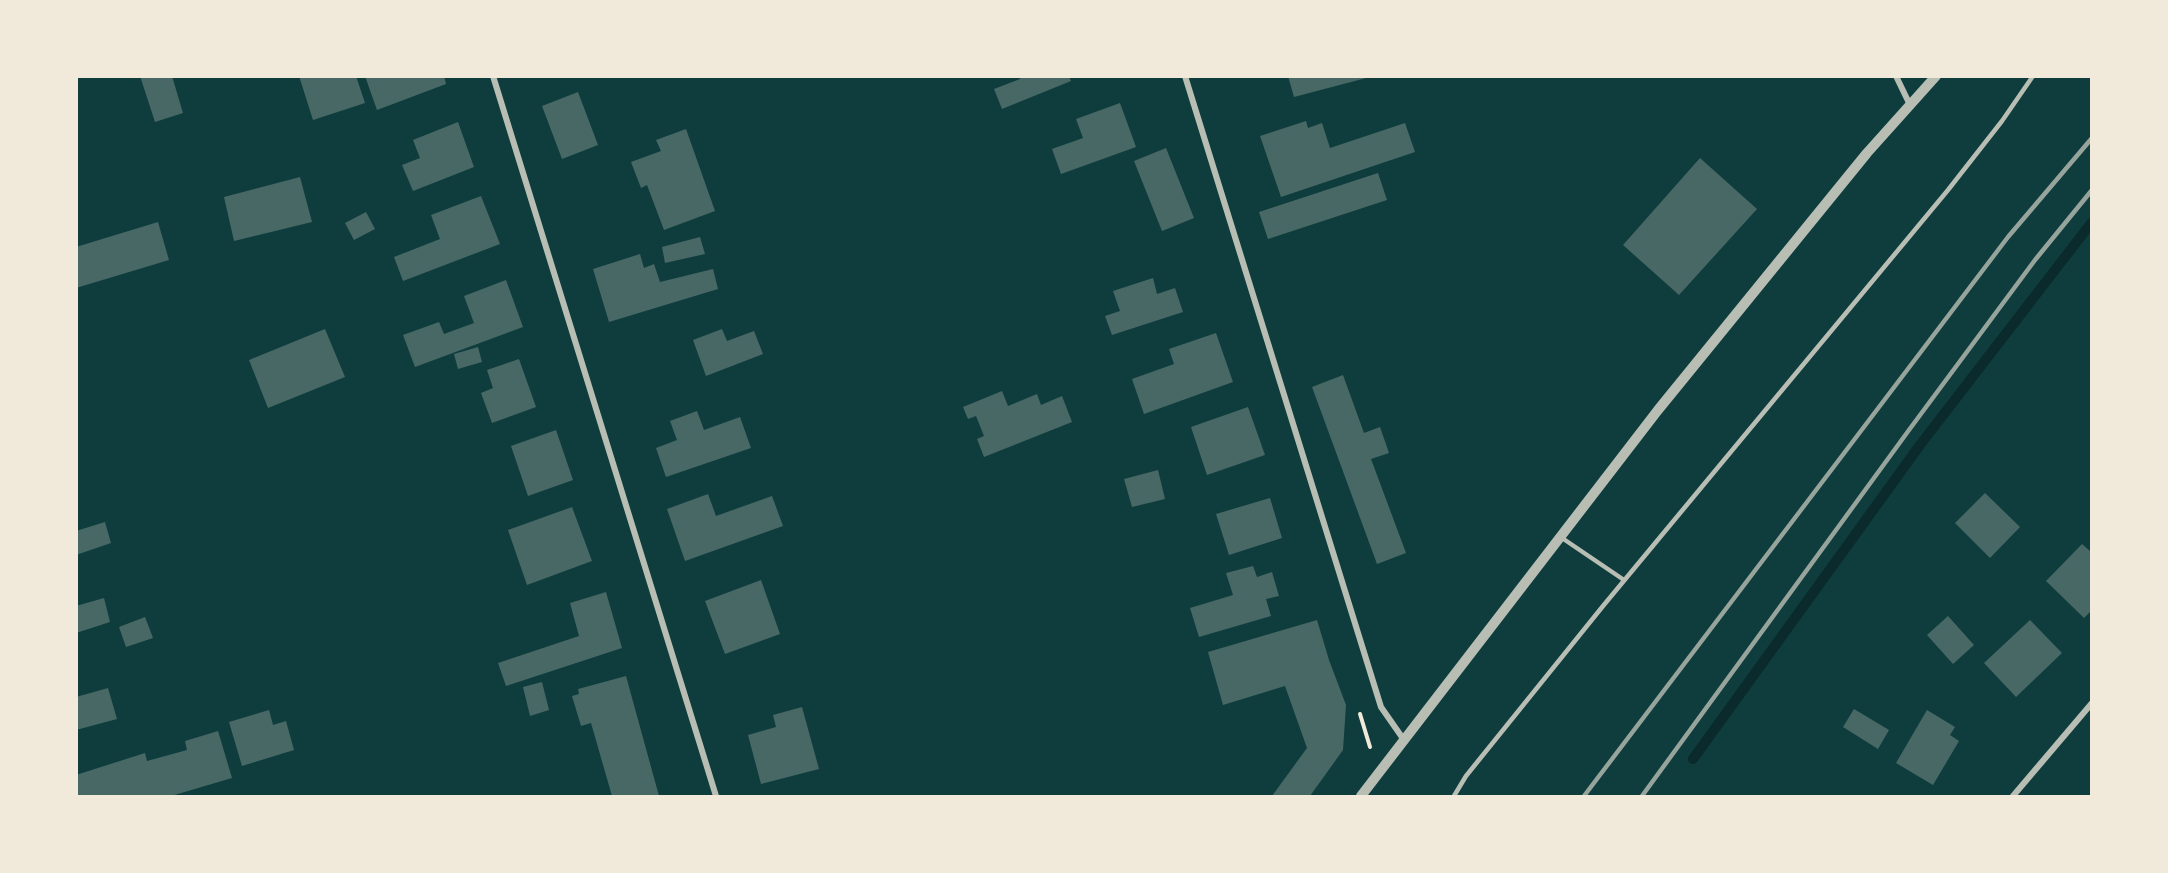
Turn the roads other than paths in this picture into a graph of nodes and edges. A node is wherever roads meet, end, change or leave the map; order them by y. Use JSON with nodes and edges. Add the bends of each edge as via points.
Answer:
{"nodes":[{"id":1,"x":493,"y":76,"type":"edge"},
{"id":2,"x":1185,"y":76,"type":"edge"},
{"id":3,"x":1896,"y":76,"type":"edge"},
{"id":4,"x":1936,"y":76,"type":"edge"},
{"id":5,"x":2033,"y":76,"type":"edge"},
{"id":6,"x":1910,"y":105,"type":"junction"},
{"id":7,"x":1560,"y":537,"type":"junction"},
{"id":8,"x":1624,"y":580,"type":"junction"},
{"id":9,"x":2090,"y":707,"type":"edge"},
{"id":10,"x":1404,"y":740,"type":"junction"},
{"id":11,"x":716,"y":796,"type":"edge"},
{"id":12,"x":1361,"y":796,"type":"edge"},
{"id":13,"x":1454,"y":796,"type":"edge"},
{"id":14,"x":2013,"y":796,"type":"edge"}],
"edges":[{"from":1,"to":11,"type":"street"},
{"from":2,"to":10,"type":"street","via":[[1381,707]]},
{"from":3,"to":6,"type":"street"},
{"from":4,"to":6,"type":"street"},
{"from":5,"to":8,"type":"lane","via":[[1948,190]]},
{"from":6,"to":7,"type":"street","via":[[1666,401]]},
{"from":7,"to":8,"type":"lane"},
{"from":7,"to":10,"type":"street"},
{"from":8,"to":13,"type":"lane"},
{"from":9,"to":14,"type":"street"},
{"from":10,"to":12,"type":"street"}]}
